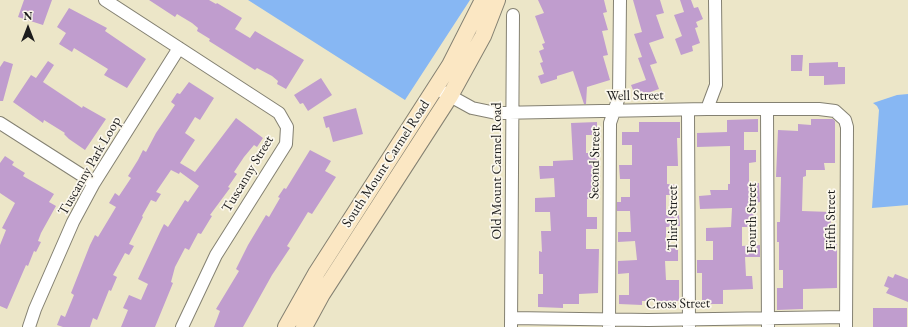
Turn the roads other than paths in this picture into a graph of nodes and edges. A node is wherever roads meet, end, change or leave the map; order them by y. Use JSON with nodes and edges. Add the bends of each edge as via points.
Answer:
{"nodes":[{"id":1,"x":105,"y":0,"type":"edge"},
{"id":2,"x":483,"y":0,"type":"edge"},
{"id":3,"x":497,"y":0,"type":"edge"},
{"id":4,"x":620,"y":0,"type":"edge"},
{"id":5,"x":715,"y":0,"type":"edge"},
{"id":6,"x":513,"y":15,"type":"dead end"},
{"id":7,"x":179,"y":48,"type":"junction"},
{"id":8,"x":436,"y":87,"type":"junction"},
{"id":9,"x":450,"y":96,"type":"junction"},
{"id":10,"x":707,"y":109,"type":"junction"},
{"id":11,"x":767,"y":109,"type":"junction"},
{"id":12,"x":688,"y":110,"type":"junction"},
{"id":13,"x":614,"y":112,"type":"junction"},
{"id":14,"x":512,"y":113,"type":"junction"},
{"id":15,"x":840,"y":115,"type":"joint"},
{"id":16,"x":0,"y":124,"type":"edge"},
{"id":17,"x":94,"y":183,"type":"junction"},
{"id":18,"x":511,"y":322,"type":"edge"},
{"id":19,"x":609,"y":322,"type":"edge"},
{"id":20,"x":689,"y":322,"type":"edge"},
{"id":21,"x":768,"y":322,"type":"edge"},
{"id":22,"x":846,"y":322,"type":"edge"},
{"id":23,"x":29,"y":327,"type":"edge"},
{"id":24,"x":182,"y":327,"type":"edge"},
{"id":25,"x":286,"y":327,"type":"edge"},
{"id":26,"x":304,"y":327,"type":"edge"}],
"edges":[{"from":1,"to":7,"type":"street","name":"Tuscanny Street"},
{"from":2,"to":8,"type":"street","name":"South Mount Carmel Road"},
{"from":3,"to":9,"type":"street","name":"South Mount Carmel Road","via":[[483,36]]},
{"from":4,"to":13,"type":"street","name":"Second Street","via":[[619,97]]},
{"from":5,"to":10,"type":"street","via":[[716,85]]},
{"from":6,"to":14,"type":"street","name":"Old Mount Carmel Road"},
{"from":7,"to":17,"type":"street","name":"Tuscanny Park Loop"},
{"from":7,"to":24,"type":"street","name":"Tuscanny Street","via":[[279,113],[284,119],[288,135],[286,144],[216,255]]},
{"from":8,"to":9,"type":"street","name":"Well Street"},
{"from":8,"to":25,"type":"street","name":"South Mount Carmel Road","via":[[317,272]]},
{"from":9,"to":14,"type":"street","name":"Well Street","via":[[479,111]]},
{"from":9,"to":26,"type":"street","name":"South Mount Carmel Road","via":[[322,294]]},
{"from":10,"to":11,"type":"street","name":"Well Street"},
{"from":10,"to":12,"type":"street","name":"Well Street"},
{"from":11,"to":15,"type":"street","name":"Well Street","via":[[828,110]]},
{"from":11,"to":21,"type":"street","name":"Fourth Street"},
{"from":12,"to":13,"type":"street","name":"Well Street"},
{"from":12,"to":20,"type":"street","name":"Third Street"},
{"from":13,"to":14,"type":"street","name":"Well Street"},
{"from":13,"to":19,"type":"street","name":"Second Street","via":[[610,123]]},
{"from":14,"to":18,"type":"street","name":"Old Mount Carmel Road"},
{"from":15,"to":22,"type":"street","name":"Fifth Street","via":[[847,127]]},
{"from":16,"to":17,"type":"street"},
{"from":17,"to":23,"type":"street","name":"Tuscanny Park Loop","via":[[73,222]]},
{"from":18,"to":19,"type":"street","name":"Cross Street"},
{"from":19,"to":20,"type":"street","name":"Cross Street"},
{"from":20,"to":21,"type":"street","name":"Cross Street"},
{"from":21,"to":22,"type":"street","name":"Cross Street"}]}
